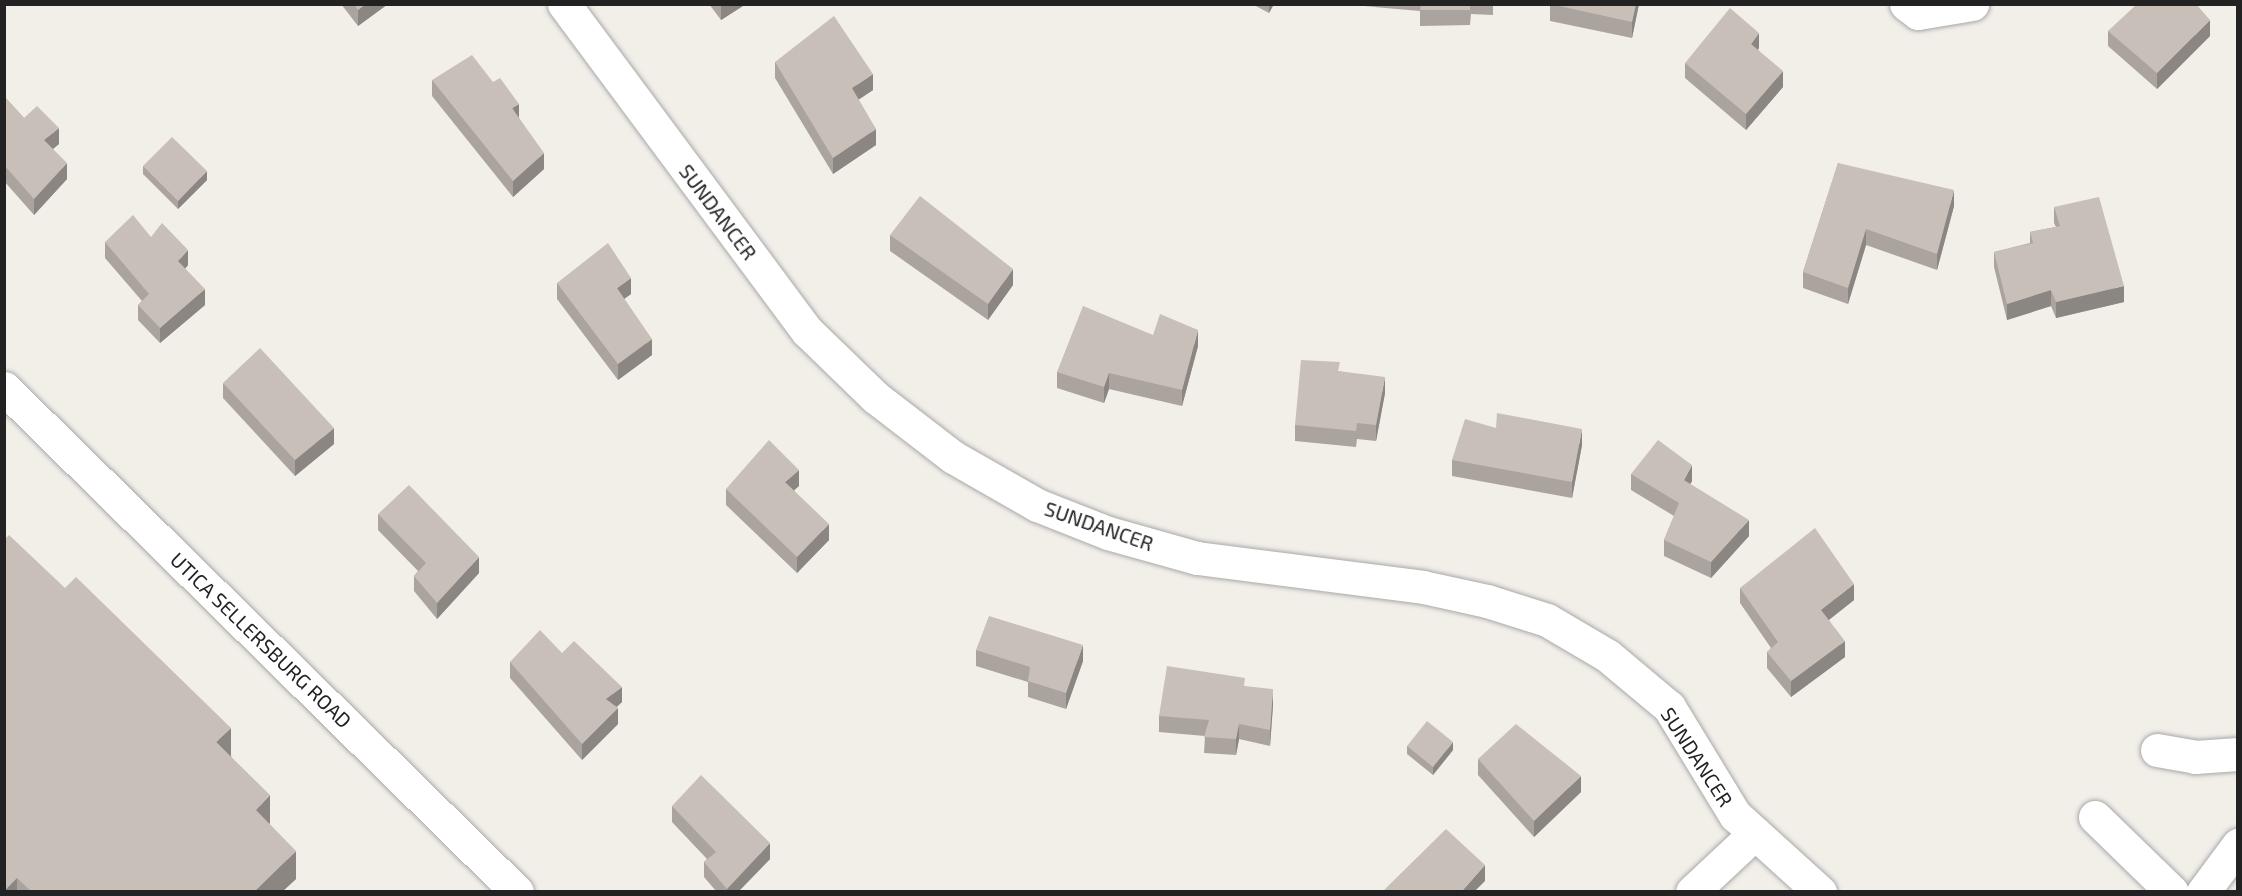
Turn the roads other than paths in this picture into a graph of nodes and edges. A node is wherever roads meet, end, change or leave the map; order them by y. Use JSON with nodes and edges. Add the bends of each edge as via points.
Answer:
{"nodes":[{"id":1,"x":564,"y":4,"type":"edge"},
{"id":2,"x":1906,"y":4,"type":"edge"},
{"id":3,"x":1972,"y":4,"type":"edge"},
{"id":4,"x":4,"y":388,"type":"edge"},
{"id":5,"x":2157,"y":750,"type":"dead end"},
{"id":6,"x":2238,"y":754,"type":"edge"},
{"id":7,"x":2095,"y":817,"type":"dead end"},
{"id":8,"x":1755,"y":833,"type":"junction"},
{"id":9,"x":2238,"y":844,"type":"edge"},
{"id":10,"x":517,"y":891,"type":"edge"},
{"id":11,"x":1692,"y":891,"type":"edge"},
{"id":12,"x":1820,"y":891,"type":"edge"},
{"id":13,"x":2172,"y":891,"type":"edge"},
{"id":14,"x":2203,"y":891,"type":"edge"}],
"edges":[{"from":1,"to":8,"type":"street","name":"SUNDANCER","via":[[807,331],[875,397],[953,456],[1037,505],[1108,533],[1186,555],[1423,587],[1546,620],[1608,656],[1669,707],[1735,815]]},
{"from":2,"to":3,"type":"street","via":[[1918,12]]},
{"from":4,"to":10,"type":"street","name":"UTICA SELLERSBURG ROAD"},
{"from":5,"to":6,"type":"street","via":[[2195,757]]},
{"from":7,"to":13,"type":"street"},
{"from":8,"to":11,"type":"street"},
{"from":8,"to":12,"type":"street"},
{"from":9,"to":14,"type":"street"}]}
